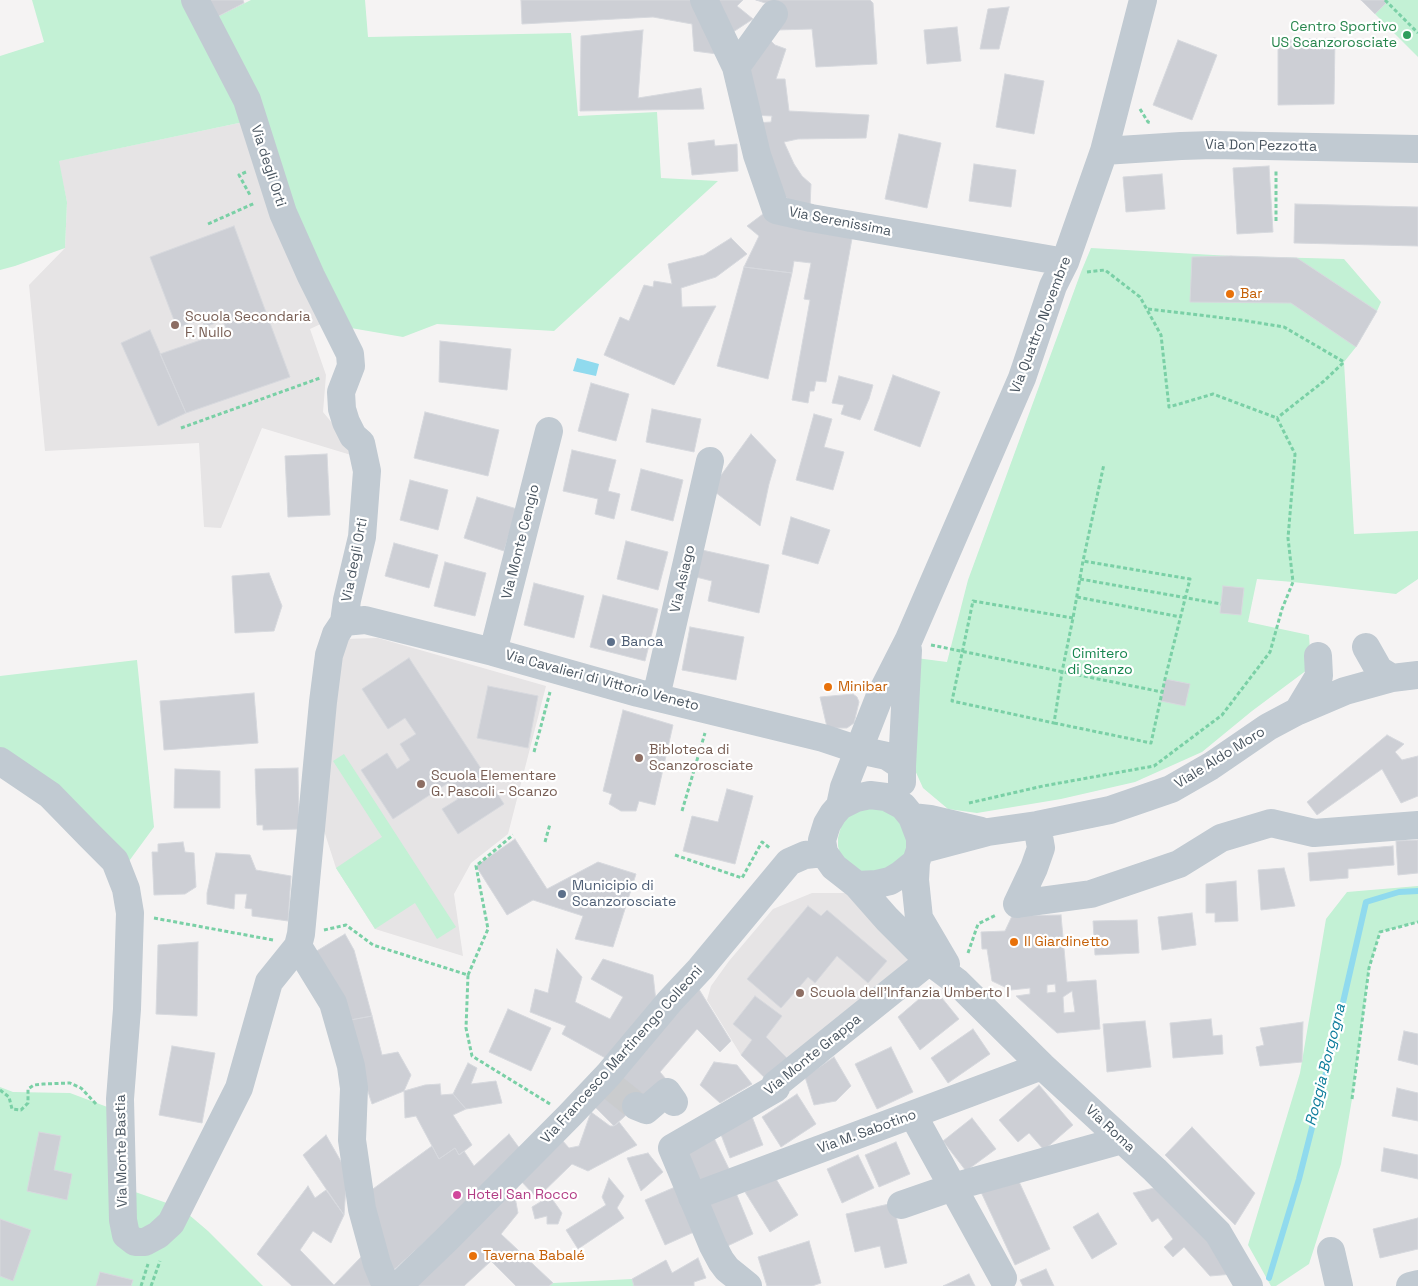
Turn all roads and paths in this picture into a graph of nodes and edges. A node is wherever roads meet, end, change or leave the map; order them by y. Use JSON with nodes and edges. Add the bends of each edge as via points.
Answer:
{"nodes":[{"id":1,"x":195,"y":0,"type":"edge"},
{"id":2,"x":704,"y":0,"type":"edge"},
{"id":3,"x":1142,"y":0,"type":"edge"},
{"id":4,"x":1385,"y":0,"type":"edge"},
{"id":5,"x":774,"y":14,"type":"dead end"},
{"id":6,"x":1418,"y":33,"type":"edge"},
{"id":7,"x":736,"y":67,"type":"junction"},
{"id":8,"x":1277,"y":146,"type":"junction"},
{"id":9,"x":1418,"y":148,"type":"edge"},
{"id":10,"x":1104,"y":151,"type":"junction"},
{"id":11,"x":248,"y":171,"type":"dead end"},
{"id":12,"x":1276,"y":221,"type":"dead end"},
{"id":13,"x":208,"y":224,"type":"dead end"},
{"id":14,"x":1065,"y":262,"type":"junction"},
{"id":15,"x":1147,"y":309,"type":"junction"},
{"id":16,"x":351,"y":366,"type":"junction"},
{"id":17,"x":1277,"y":418,"type":"junction"},
{"id":18,"x":182,"y":428,"type":"dead end"},
{"id":19,"x":549,"y":431,"type":"dead end"},
{"id":20,"x":710,"y":461,"type":"dead end"},
{"id":21,"x":1104,"y":464,"type":"dead end"},
{"id":22,"x":1083,"y":561,"type":"junction"},
{"id":23,"x":1080,"y":579,"type":"junction"},
{"id":24,"x":1076,"y":597,"type":"junction"},
{"id":25,"x":1186,"y":597,"type":"junction"},
{"id":26,"x":1221,"y":604,"type":"dead end"},
{"id":27,"x":1181,"y":617,"type":"junction"},
{"id":28,"x":1074,"y":618,"type":"junction"},
{"id":29,"x":344,"y":622,"type":"junction"},
{"id":30,"x":909,"y":639,"type":"junction"},
{"id":31,"x":1366,"y":646,"type":"dead end"},
{"id":32,"x":950,"y":649,"type":"dead end"},
{"id":33,"x":493,"y":652,"type":"junction"},
{"id":34,"x":962,"y":652,"type":"junction"},
{"id":35,"x":1318,"y":656,"type":"dead end"},
{"id":36,"x":556,"y":670,"type":"junction"},
{"id":37,"x":1062,"y":672,"type":"junction"},
{"id":38,"x":1405,"y":676,"type":"edge"},
{"id":39,"x":1162,"y":692,"type":"junction"},
{"id":40,"x":656,"y":697,"type":"junction"},
{"id":41,"x":711,"y":710,"type":"junction"},
{"id":42,"x":1298,"y":711,"type":"junction"},
{"id":43,"x":1054,"y":723,"type":"junction"},
{"id":44,"x":859,"y":750,"type":"junction"},
{"id":45,"x":534,"y":752,"type":"dead end"},
{"id":46,"x":0,"y":761,"type":"edge"},
{"id":47,"x":902,"y":766,"type":"junction"},
{"id":48,"x":840,"y":806,"type":"junction"},
{"id":49,"x":682,"y":811,"type":"dead end"},
{"id":50,"x":908,"y":811,"type":"junction"},
{"id":51,"x":942,"y":822,"type":"junction"},
{"id":52,"x":550,"y":824,"type":"dead end"},
{"id":53,"x":1037,"y":825,"type":"junction"},
{"id":54,"x":1418,"y":825,"type":"edge"},
{"id":55,"x":988,"y":832,"type":"junction"},
{"id":56,"x":513,"y":835,"type":"dead end"},
{"id":57,"x":545,"y":842,"type":"dead end"},
{"id":58,"x":824,"y":853,"type":"junction"},
{"id":59,"x":675,"y":855,"type":"dead end"},
{"id":60,"x":918,"y":856,"type":"junction"},
{"id":61,"x":789,"y":862,"type":"junction"},
{"id":62,"x":856,"y":885,"type":"junction"},
{"id":63,"x":1017,"y":904,"type":"junction"},
{"id":64,"x":130,"y":913,"type":"junction"},
{"id":65,"x":1418,"y":922,"type":"edge"},
{"id":66,"x":300,"y":940,"type":"junction"},
{"id":67,"x":930,"y":961,"type":"junction"},
{"id":68,"x":468,"y":975,"type":"junction"},
{"id":69,"x":957,"y":982,"type":"junction"},
{"id":70,"x":1042,"y":1066,"type":"junction"},
{"id":71,"x":0,"y":1090,"type":"edge"},
{"id":72,"x":120,"y":1099,"type":"junction"},
{"id":73,"x":1352,"y":1100,"type":"dead end"},
{"id":74,"x":674,"y":1102,"type":"dead end"},
{"id":75,"x":636,"y":1106,"type":"dead end"},
{"id":76,"x":913,"y":1115,"type":"junction"},
{"id":77,"x":569,"y":1116,"type":"junction"},
{"id":78,"x":1122,"y":1140,"type":"junction"},
{"id":79,"x":953,"y":1187,"type":"junction"},
{"id":80,"x":692,"y":1197,"type":"junction"},
{"id":81,"x":901,"y":1205,"type":"dead end"},
{"id":82,"x":1331,"y":1251,"type":"dead end"},
{"id":83,"x":1003,"y":1278,"type":"dead end"},
{"id":84,"x":1418,"y":1284,"type":"edge"},
{"id":85,"x":386,"y":1286,"type":"edge"},
{"id":86,"x":398,"y":1286,"type":"edge"},
{"id":87,"x":748,"y":1286,"type":"edge"},
{"id":88,"x":1249,"y":1286,"type":"edge"},
{"id":89,"x":1339,"y":1286,"type":"edge"},
{"id":90,"x":1410,"y":1286,"type":"edge"}],
"edges":[{"from":1,"to":16,"type":"street","name":"Via degli Orti","via":[[247,100],[283,213],[350,354]]},
{"from":2,"to":7,"type":"street","name":"Via Serenissima"},
{"from":3,"to":10,"type":"street","name":"Via Quattro Novembre"},
{"from":4,"to":6,"type":"path"},
{"from":5,"to":7,"type":"street"},
{"from":7,"to":14,"type":"street","name":"Via Serenissima","via":[[757,155],[776,210]]},
{"from":8,"to":9,"type":"street","name":"Via Don Pezzotta"},
{"from":8,"to":10,"type":"street","name":"Via Don Pezzotta","via":[[1181,146]]},
{"from":8,"to":12,"type":"path"},
{"from":10,"to":14,"type":"street","name":"Via Quattro Novembre"},
{"from":11,"to":13,"type":"path","via":[[239,175],[255,203]]},
{"from":14,"to":15,"type":"path","via":[[1081,272],[1105,270],[1140,297]]},
{"from":14,"to":30,"type":"street","name":"Via Quattro Novembre","via":[[1053,286],[1022,378]]},
{"from":15,"to":17,"type":"path","via":[[1161,335],[1169,407],[1212,394]]},
{"from":15,"to":17,"type":"path","via":[[1284,327],[1344,362]]},
{"from":16,"to":18,"type":"path"},
{"from":16,"to":29,"type":"street","name":"Via degli Orti","via":[[341,392],[342,409],[353,436],[361,443],[367,471],[362,537],[346,600]]},
{"from":17,"to":51,"type":"path","via":[[1295,454],[1288,538],[1293,582],[1270,652],[1222,716],[1154,766],[975,801],[948,809]]},
{"from":19,"to":33,"type":"street","name":"Via Monte Cengio"},
{"from":20,"to":40,"type":"street","name":"Via Asiago"},
{"from":21,"to":22,"type":"path"},
{"from":22,"to":23,"type":"path"},
{"from":22,"to":25,"type":"path","via":[[1190,580]]},
{"from":23,"to":24,"type":"path"},
{"from":23,"to":25,"type":"path"},
{"from":24,"to":27,"type":"path"},
{"from":24,"to":28,"type":"path"},
{"from":25,"to":26,"type":"path"},
{"from":25,"to":27,"type":"path"},
{"from":27,"to":39,"type":"path"},
{"from":28,"to":34,"type":"path","via":[[973,601]]},
{"from":28,"to":37,"type":"path"},
{"from":29,"to":33,"type":"street","name":"Via Cavalieri di Vittorio Veneto","via":[[365,620]]},
{"from":29,"to":66,"type":"street","name":"Via degli Orti","via":[[336,634],[330,655],[322,712]]},
{"from":30,"to":44,"type":"street","name":"Via Quattro Novembre","via":[[879,698]]},
{"from":30,"to":47,"type":"street","name":"Via Quattro Novembre"},
{"from":31,"to":38,"type":"street","via":[[1379,670]]},
{"from":32,"to":34,"type":"path"},
{"from":33,"to":36,"type":"street","name":"Via Cavalieri di Vittorio Veneto"},
{"from":34,"to":37,"type":"path"},
{"from":34,"to":43,"type":"path","via":[[952,701]]},
{"from":35,"to":42,"type":"street","via":[[1319,676]]},
{"from":36,"to":40,"type":"street","name":"Via Cavalieri di Vittorio Veneto"},
{"from":36,"to":45,"type":"path"},
{"from":37,"to":39,"type":"path"},
{"from":37,"to":43,"type":"path"},
{"from":38,"to":42,"type":"street","name":"Viale Aldo Moro","via":[[1345,691]]},
{"from":39,"to":43,"type":"path","via":[[1151,743]]},
{"from":40,"to":41,"type":"street","name":"Via Cavalieri di Vittorio Veneto"},
{"from":41,"to":44,"type":"street","name":"Via Cavalieri di Vittorio Veneto"},
{"from":41,"to":49,"type":"path"},
{"from":42,"to":53,"type":"street","name":"Viale Aldo Moro","via":[[1171,789],[1110,810]]},
{"from":44,"to":47,"type":"street","via":[[886,756]]},
{"from":44,"to":48,"type":"street","name":"Via Quattro Novembre"},
{"from":46,"to":64,"type":"street","name":"Via Monte Bastia","via":[[50,796],[114,861],[126,889]]},
{"from":47,"to":50,"type":"street","name":"Via Quattro Novembre"},
{"from":48,"to":50,"type":"street","via":[[870,795],[886,797]]},
{"from":48,"to":58,"type":"street","via":[[827,824],[822,840]]},
{"from":50,"to":51,"type":"street","name":"Viale Aldo Moro"},
{"from":50,"to":60,"type":"street","via":[[920,838]]},
{"from":51,"to":55,"type":"street","name":"Viale Aldo Moro"},
{"from":52,"to":57,"type":"path"},
{"from":53,"to":55,"type":"street","name":"Viale Aldo Moro"},
{"from":53,"to":63,"type":"street","via":[[1041,848]]},
{"from":54,"to":63,"type":"street","via":[[1314,833],[1271,823],[1221,838],[1179,864],[1091,894]]},
{"from":55,"to":60,"type":"street","name":"Viale Aldo Moro"},
{"from":56,"to":68,"type":"path","via":[[476,866],[488,929]]},
{"from":58,"to":61,"type":"street","via":[[804,854]]},
{"from":58,"to":62,"type":"street","via":[[834,867]]},
{"from":59,"to":61,"type":"path","via":[[742,878],[762,842]]},
{"from":60,"to":62,"type":"street","via":[[890,881]]},
{"from":60,"to":69,"type":"street","name":"Via Roma","via":[[915,880],[919,918]]},
{"from":61,"to":77,"type":"street","name":"Via Francesco Martinengo Colleoni","via":[[670,1001],[609,1080]]},
{"from":62,"to":67,"type":"street","name":"Via Roma"},
{"from":63,"to":69,"type":"path","via":[[978,924]]},
{"from":64,"to":66,"type":"path"},
{"from":64,"to":72,"type":"street","name":"Via Monte Bastia"},
{"from":65,"to":73,"type":"path","via":[[1380,932],[1370,968]]},
{"from":66,"to":68,"type":"path","via":[[346,925],[373,945]]},
{"from":66,"to":72,"type":"street","name":"Via Monte Bastia","via":[[269,982],[239,1088],[171,1223],[145,1242],[135,1242],[126,1235],[123,1220]]},
{"from":66,"to":85,"type":"street","via":[[333,1003],[351,1066],[354,1088],[352,1140],[362,1209]]},
{"from":67,"to":69,"type":"street","name":"Via Roma"},
{"from":67,"to":80,"type":"street","name":"Via Monte Grappa","via":[[775,1085],[776,1088],[672,1148]]},
{"from":68,"to":77,"type":"path","via":[[466,1028],[472,1056]]},
{"from":69,"to":70,"type":"street","name":"Via Roma"},
{"from":70,"to":76,"type":"street","name":"Via M. Sabotino"},
{"from":70,"to":78,"type":"street","name":"Via Roma"},
{"from":71,"to":72,"type":"path","via":[[9,1097],[12,1109],[21,1110],[28,1103],[28,1089],[43,1084],[70,1083],[100,1106]]},
{"from":74,"to":75,"type":"street","via":[[667,1092],[646,1110]]},
{"from":76,"to":79,"type":"street"},
{"from":76,"to":80,"type":"street","name":"Via M. Sabotino"},
{"from":77,"to":86,"type":"street","name":"Via Francesco Martinengo Colleoni"},
{"from":78,"to":79,"type":"street"},
{"from":78,"to":88,"type":"street","name":"Via Roma","via":[[1218,1233]]},
{"from":79,"to":81,"type":"street"},
{"from":79,"to":83,"type":"street"},
{"from":80,"to":87,"type":"street","name":"Via Monte Grappa","via":[[721,1261]]},
{"from":82,"to":89,"type":"street"},
{"from":84,"to":90,"type":"street"}]}
